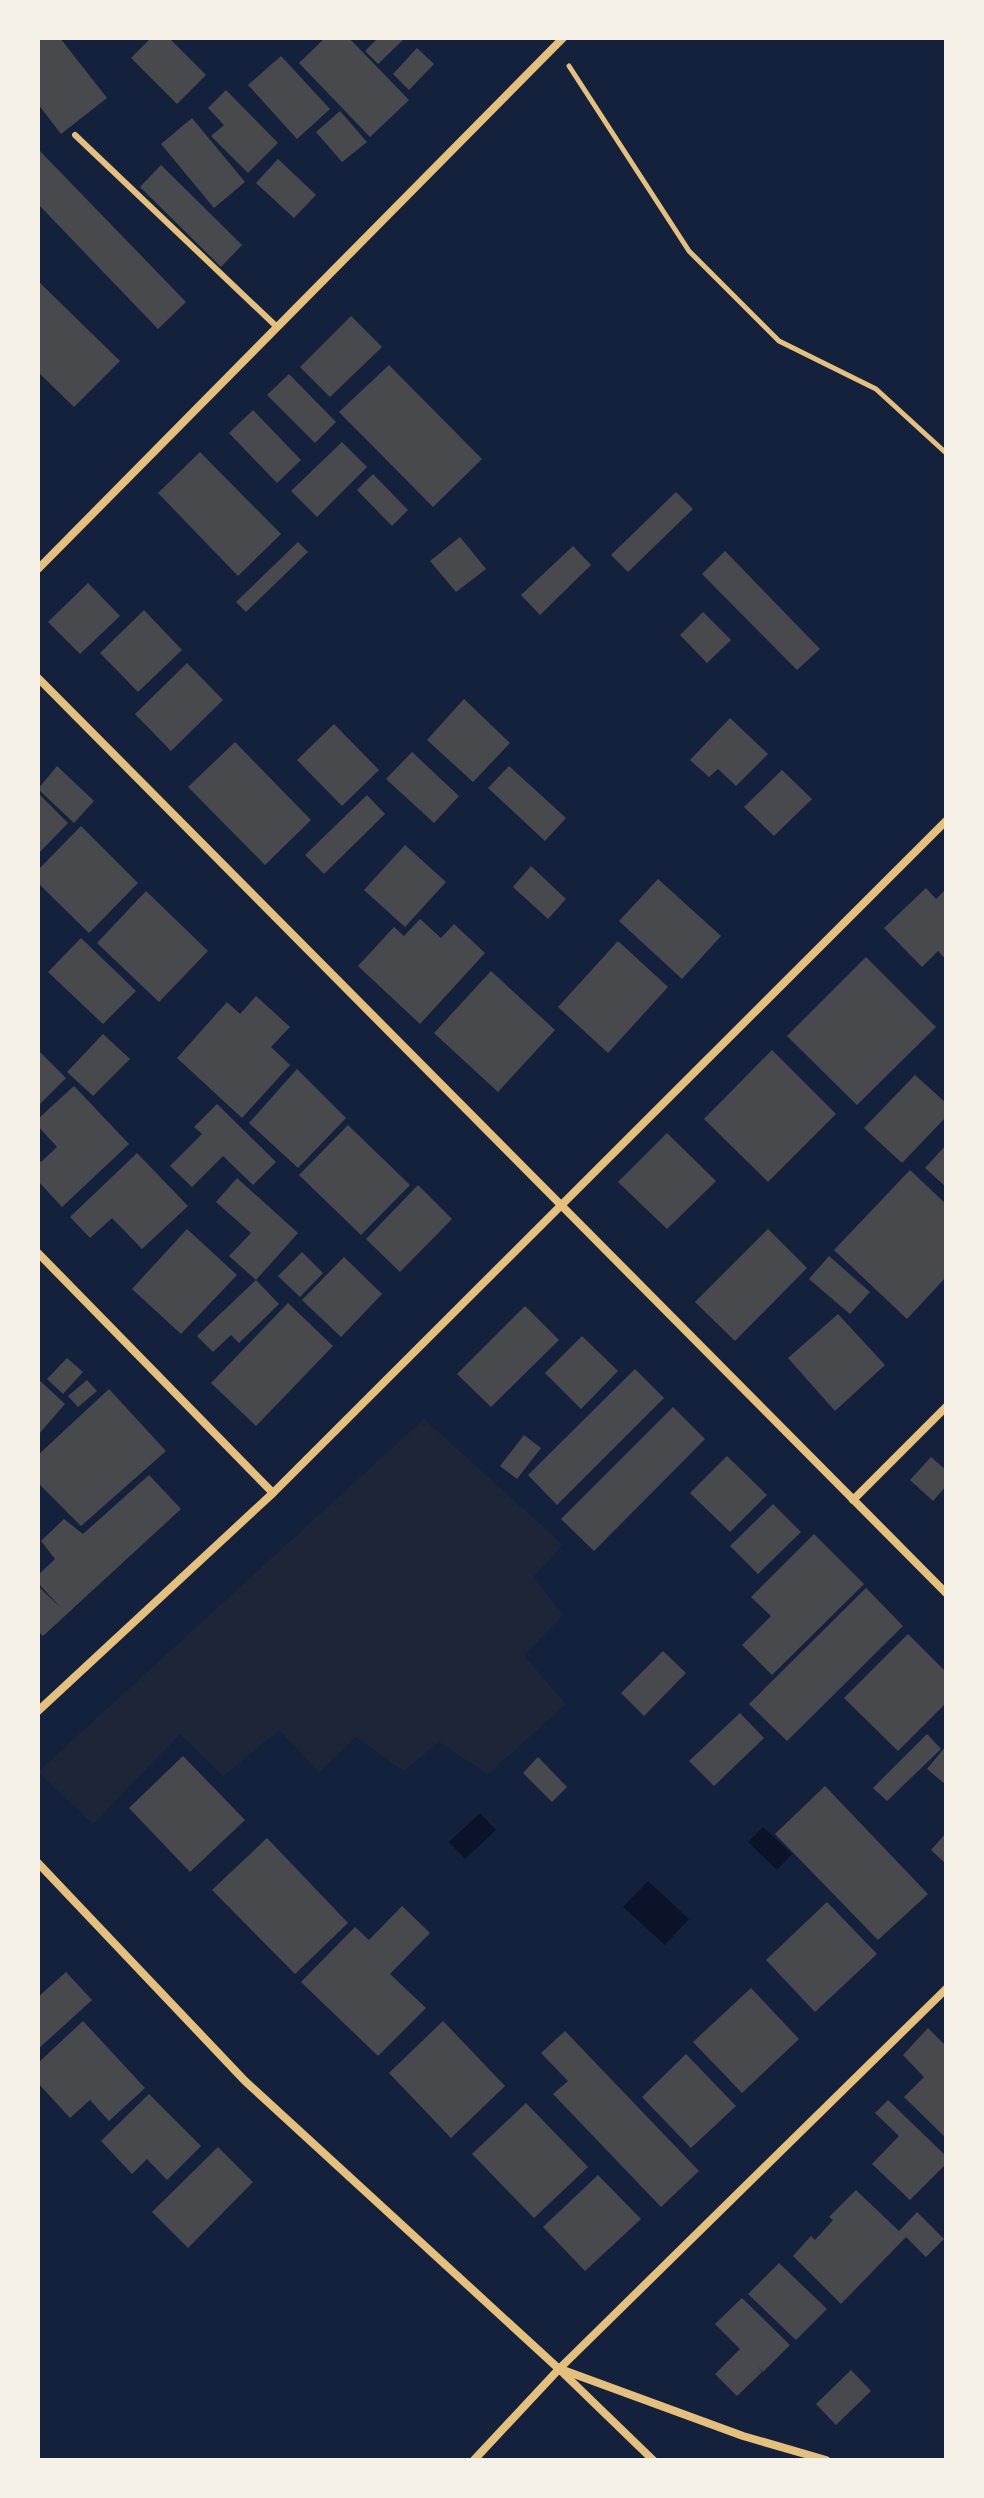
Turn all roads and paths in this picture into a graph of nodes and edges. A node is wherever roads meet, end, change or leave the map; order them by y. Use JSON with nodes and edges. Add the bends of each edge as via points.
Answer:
{"nodes":[{"id":1,"x":563,"y":38,"type":"edge"},
{"id":2,"x":552,"y":42,"type":"edge"},
{"id":3,"x":75,"y":135,"type":"dead end"},
{"id":4,"x":277,"y":327,"type":"junction"},
{"id":5,"x":946,"y":453,"type":"edge"},
{"id":6,"x":38,"y":569,"type":"edge"},
{"id":7,"x":38,"y":678,"type":"edge"},
{"id":8,"x":946,"y":821,"type":"edge"},
{"id":9,"x":561,"y":1206,"type":"junction"},
{"id":10,"x":38,"y":1253,"type":"edge"},
{"id":11,"x":946,"y":1407,"type":"edge"},
{"id":12,"x":273,"y":1493,"type":"junction"},
{"id":13,"x":853,"y":1500,"type":"junction"},
{"id":14,"x":946,"y":1593,"type":"edge"},
{"id":15,"x":38,"y":1711,"type":"edge"},
{"id":16,"x":38,"y":1863,"type":"edge"},
{"id":17,"x":946,"y":1989,"type":"edge"},
{"id":18,"x":559,"y":2369,"type":"junction"},
{"id":19,"x":474,"y":2460,"type":"edge"},
{"id":20,"x":653,"y":2460,"type":"edge"},
{"id":21,"x":826,"y":2460,"type":"edge"}],
"edges":[{"from":1,"to":2,"type":"street"},
{"from":2,"to":4,"type":"street"},
{"from":2,"to":5,"type":"path","via":[[689,251],[779,341],[876,389]]},
{"from":3,"to":4,"type":"lane"},
{"from":4,"to":6,"type":"street"},
{"from":7,"to":9,"type":"street"},
{"from":8,"to":9,"type":"street"},
{"from":9,"to":12,"type":"street"},
{"from":9,"to":13,"type":"street"},
{"from":10,"to":12,"type":"street"},
{"from":11,"to":13,"type":"street"},
{"from":12,"to":15,"type":"street"},
{"from":13,"to":14,"type":"street"},
{"from":16,"to":18,"type":"street","via":[[245,2081]]},
{"from":17,"to":18,"type":"street"},
{"from":18,"to":19,"type":"street"},
{"from":18,"to":20,"type":"street"},
{"from":18,"to":21,"type":"street","via":[[743,2436]]}]}
